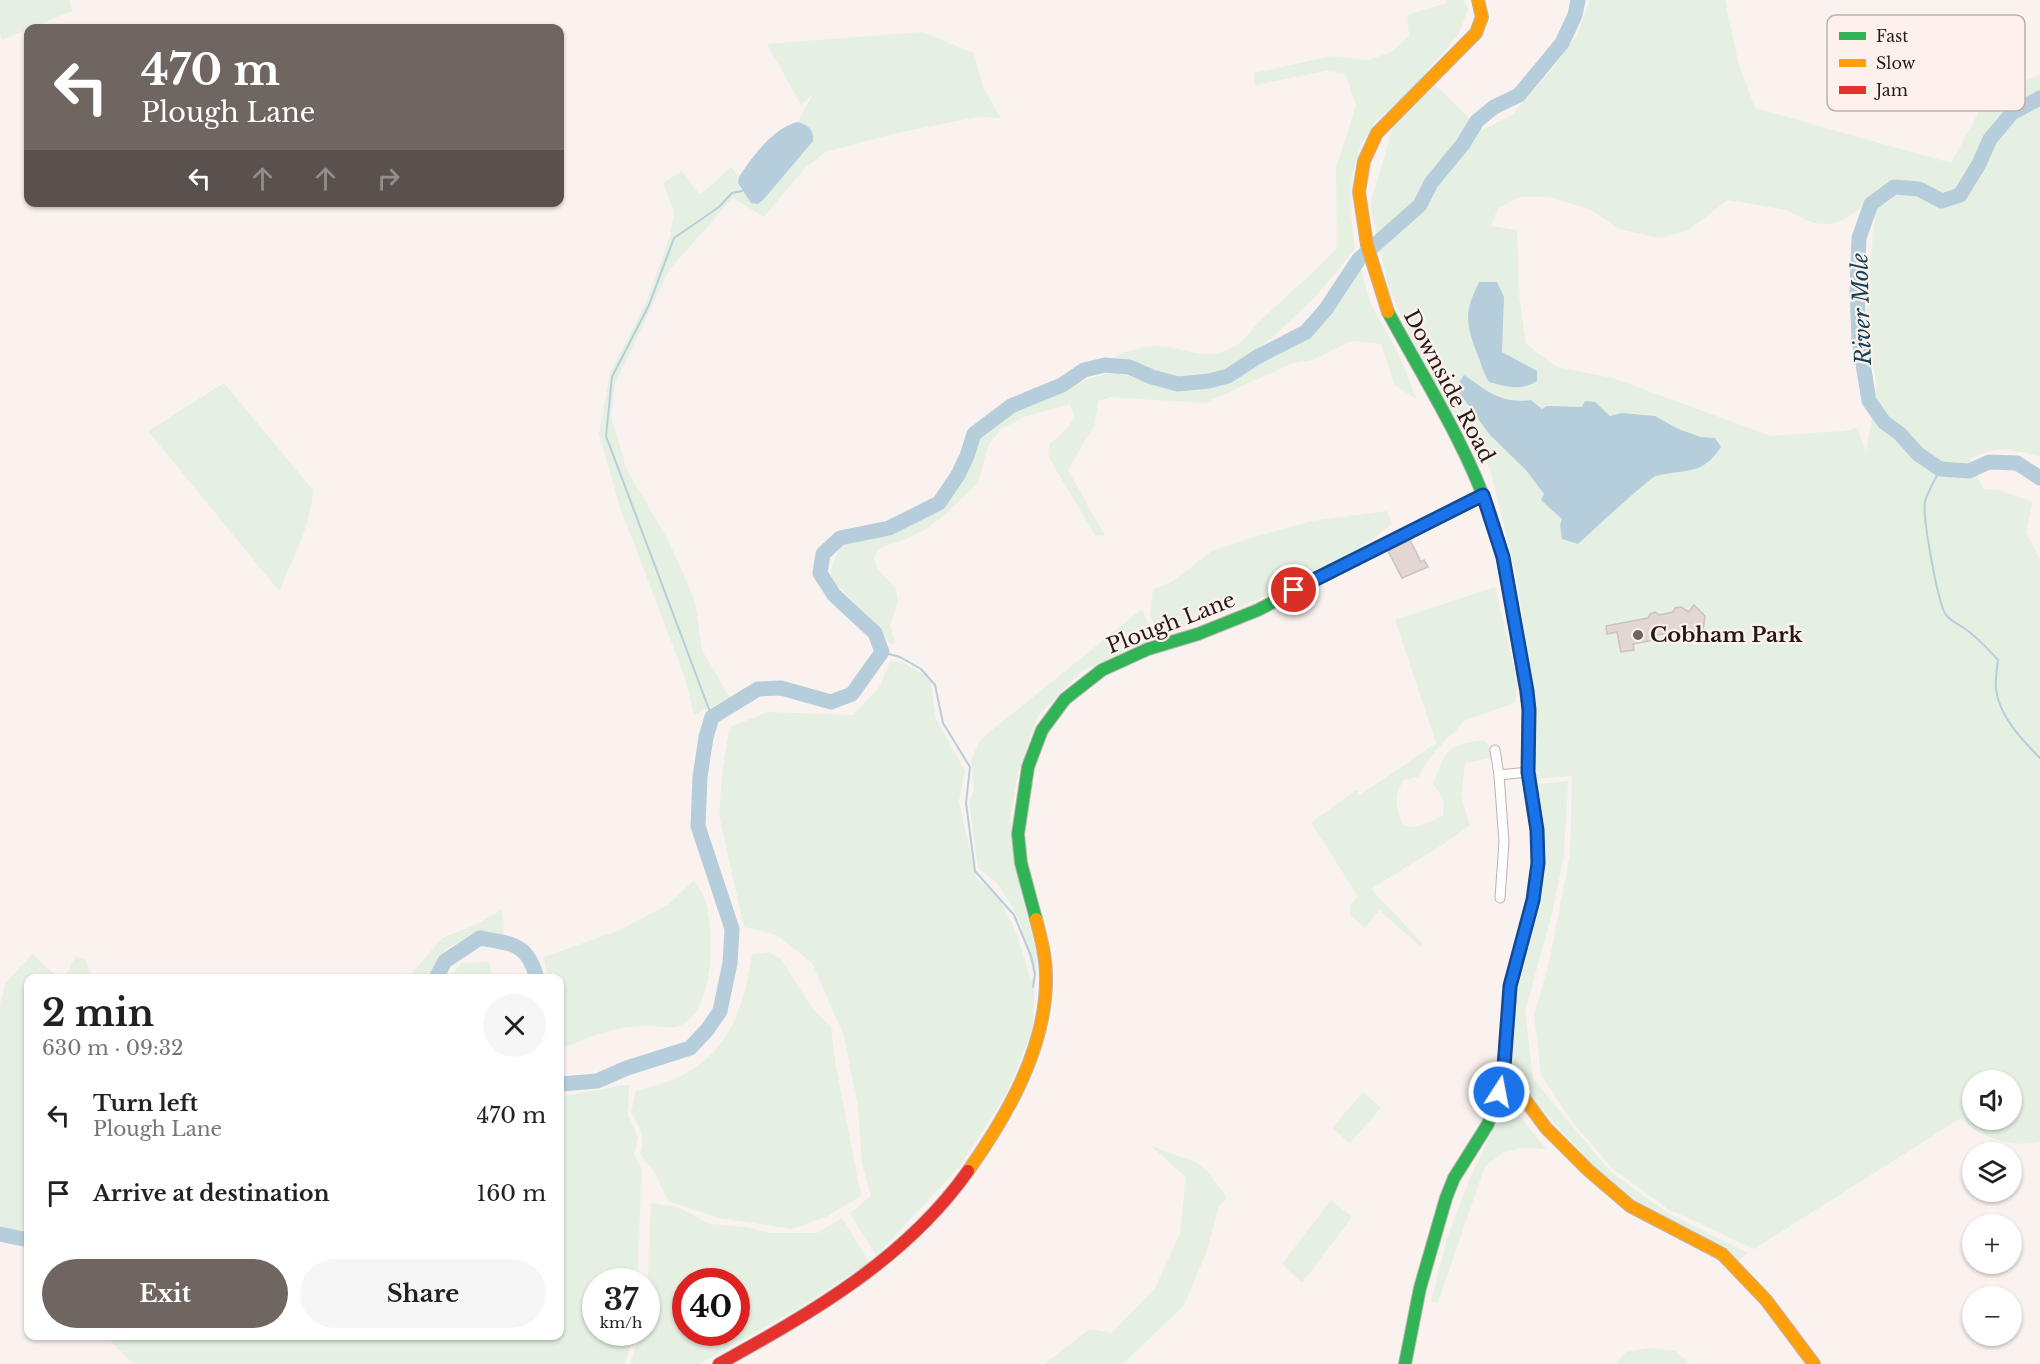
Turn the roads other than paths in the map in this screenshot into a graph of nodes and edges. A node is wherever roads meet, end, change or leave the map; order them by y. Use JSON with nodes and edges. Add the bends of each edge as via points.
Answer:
{"nodes":[{"id":1,"x":1478,"y":0,"type":"edge"},
{"id":2,"x":1483,"y":495,"type":"junction"},
{"id":3,"x":1496,"y":750,"type":"dead end"},
{"id":4,"x":1528,"y":772,"type":"junction"},
{"id":5,"x":1499,"y":775,"type":"junction"},
{"id":6,"x":1500,"y":898,"type":"dead end"},
{"id":7,"x":1503,"y":1075,"type":"junction"},
{"id":8,"x":719,"y":1364,"type":"edge"},
{"id":9,"x":1405,"y":1364,"type":"edge"},
{"id":10,"x":1814,"y":1364,"type":"edge"}],
"edges":[{"from":1,"to":2,"type":"street","name":"Downside Road","via":[[1482,17],[1476,33],[1373,140],[1361,169],[1359,192],[1367,245],[1391,318]]},
{"from":2,"to":4,"type":"street","name":"Downside Road","via":[[1503,557],[1527,691]]},
{"from":2,"to":8,"type":"street","name":"Plough Lane","via":[[1258,610],[1148,649],[1102,670],[1065,699],[1042,730],[1028,768],[1018,834],[1021,863],[1043,945],[1046,979],[1039,1034],[990,1140],[952,1194],[861,1278],[812,1312]]},
{"from":3,"to":5,"type":"street"},
{"from":4,"to":5,"type":"street"},
{"from":4,"to":7,"type":"street","name":"Downside Road","via":[[1538,863],[1533,900],[1510,986]]},
{"from":5,"to":6,"type":"street","via":[[1504,842]]},
{"from":7,"to":9,"type":"street","name":"Downside Road","via":[[1488,1124],[1449,1189],[1420,1288]]},
{"from":7,"to":10,"type":"street","via":[[1546,1128],[1630,1206],[1722,1254],[1766,1300]]}]}
